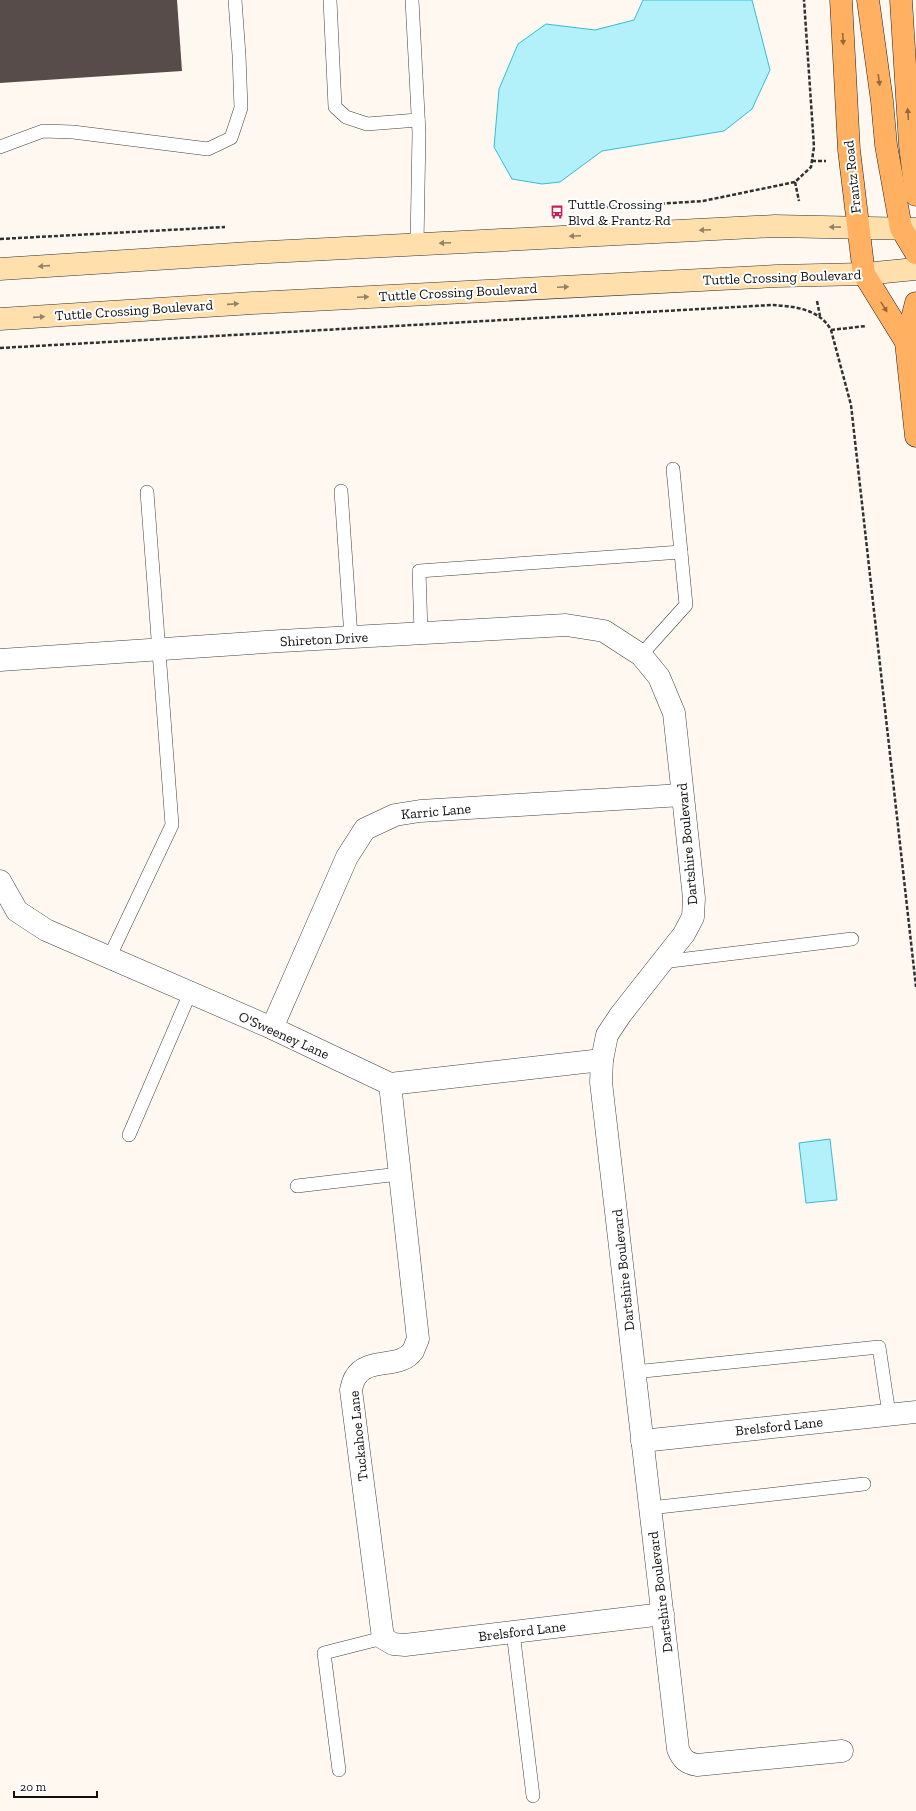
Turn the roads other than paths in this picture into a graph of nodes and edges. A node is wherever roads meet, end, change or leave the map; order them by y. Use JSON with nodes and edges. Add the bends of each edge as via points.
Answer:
{"nodes":[{"id":1,"x":235,"y":0,"type":"edge"},
{"id":2,"x":330,"y":0,"type":"edge"},
{"id":3,"x":412,"y":0,"type":"edge"},
{"id":4,"x":841,"y":0,"type":"edge"},
{"id":5,"x":868,"y":0,"type":"edge"},
{"id":6,"x":901,"y":0,"type":"edge"},
{"id":7,"x":418,"y":120,"type":"junction"},
{"id":8,"x":0,"y":147,"type":"edge"},
{"id":9,"x":916,"y":195,"type":"edge"},
{"id":10,"x":857,"y":227,"type":"junction"},
{"id":11,"x":909,"y":229,"type":"edge"},
{"id":12,"x":416,"y":244,"type":"junction"},
{"id":13,"x":916,"y":253,"type":"edge"},
{"id":14,"x":916,"y":269,"type":"edge"},
{"id":15,"x":0,"y":270,"type":"edge"},
{"id":16,"x":864,"y":274,"type":"junction"},
{"id":17,"x":916,"y":303,"type":"edge"},
{"id":18,"x":0,"y":319,"type":"edge"},
{"id":19,"x":906,"y":342,"type":"junction"},
{"id":20,"x":916,"y":436,"type":"edge"},
{"id":21,"x":673,"y":469,"type":"dead end"},
{"id":22,"x":341,"y":491,"type":"dead end"},
{"id":23,"x":147,"y":492,"type":"dead end"},
{"id":24,"x":681,"y":552,"type":"junction"},
{"id":25,"x":421,"y":633,"type":"junction"},
{"id":26,"x":351,"y":637,"type":"junction"},
{"id":27,"x":158,"y":649,"type":"junction"},
{"id":28,"x":641,"y":655,"type":"junction"},
{"id":29,"x":0,"y":660,"type":"edge"},
{"id":30,"x":682,"y":795,"type":"junction"},
{"id":31,"x":0,"y":881,"type":"edge"},
{"id":32,"x":852,"y":939,"type":"dead end"},
{"id":33,"x":109,"y":958,"type":"junction"},
{"id":34,"x":662,"y":962,"type":"junction"},
{"id":35,"x":190,"y":993,"type":"junction"},
{"id":36,"x":272,"y":1028,"type":"junction"},
{"id":37,"x":602,"y":1060,"type":"junction"},
{"id":38,"x":390,"y":1084,"type":"junction"},
{"id":39,"x":129,"y":1135,"type":"dead end"},
{"id":40,"x":399,"y":1174,"type":"junction"},
{"id":41,"x":297,"y":1186,"type":"dead end"},
{"id":42,"x":634,"y":1372,"type":"junction"},
{"id":43,"x":916,"y":1412,"type":"edge"},
{"id":44,"x":889,"y":1414,"type":"junction"},
{"id":45,"x":642,"y":1441,"type":"junction"},
{"id":46,"x":864,"y":1484,"type":"dead end"},
{"id":47,"x":650,"y":1508,"type":"junction"},
{"id":48,"x":663,"y":1614,"type":"junction"},
{"id":49,"x":513,"y":1632,"type":"junction"},
{"id":50,"x":384,"y":1638,"type":"junction"},
{"id":51,"x":842,"y":1751,"type":"dead end"},
{"id":52,"x":339,"y":1770,"type":"dead end"},
{"id":53,"x":533,"y":1796,"type":"dead end"}],
"edges":[{"from":1,"to":8,"type":"lane","via":[[241,108],[231,138],[208,149],[73,132],[43,131]]},
{"from":2,"to":7,"type":"lane","via":[[335,107],[346,117],[366,124]]},
{"from":3,"to":7,"type":"lane"},
{"from":4,"to":10,"type":"main road","name":"Frantz Road","one_way":true,"via":[[848,150]]},
{"from":5,"to":11,"type":"main road","one_way":true,"via":[[886,145]]},
{"from":9,"to":6,"type":"main road","one_way":true,"via":[[910,145]]},
{"from":7,"to":12,"type":"lane"},
{"from":10,"to":11,"type":"main road"},
{"from":10,"to":12,"type":"main road","one_way":true,"via":[[775,226]]},
{"from":10,"to":16,"type":"main road","name":"Frantz Road"},
{"from":11,"to":13,"type":"main road"},
{"from":12,"to":15,"type":"main road","one_way":true},
{"from":14,"to":16,"type":"main road","name":"Tuttle Crossing Boulevard"},
{"from":18,"to":16,"type":"main road","name":"Tuttle Crossing Boulevard","one_way":true,"via":[[253,303],[777,276]]},
{"from":16,"to":19,"type":"main road","name":"Frantz Road","one_way":true},
{"from":17,"to":19,"type":"main road","name":"Frantz Road"},
{"from":19,"to":20,"type":"main road","name":"Frantz Road"},
{"from":21,"to":24,"type":"lane"},
{"from":22,"to":26,"type":"lane"},
{"from":23,"to":27,"type":"lane"},
{"from":24,"to":25,"type":"lane","via":[[419,571]]},
{"from":24,"to":28,"type":"lane","via":[[686,605]]},
{"from":25,"to":26,"type":"street","name":"Shireton Drive"},
{"from":25,"to":28,"type":"street","name":"Shireton Drive","via":[[566,625],[604,631]]},
{"from":26,"to":27,"type":"street","name":"Shireton Drive"},
{"from":27,"to":29,"type":"street","name":"Shireton Drive"},
{"from":27,"to":33,"type":"lane","via":[[172,825]]},
{"from":28,"to":30,"type":"street","name":"Dartshire Boulevard","via":[[659,677],[674,713]]},
{"from":30,"to":34,"type":"street","name":"Dartshire Boulevard","via":[[694,898],[693,917],[684,934]]},
{"from":30,"to":36,"type":"street","name":"Karric Lane","via":[[420,811],[395,815],[365,829],[347,857]]},
{"from":31,"to":33,"type":"street","name":"O'Sweeney Lane","via":[[17,911],[46,930]]},
{"from":32,"to":34,"type":"lane"},
{"from":33,"to":35,"type":"street","name":"O'Sweeney Lane"},
{"from":34,"to":37,"type":"street","name":"Dartshire Boulevard","via":[[607,1035]]},
{"from":35,"to":36,"type":"street","name":"O'Sweeney Lane"},
{"from":35,"to":39,"type":"lane"},
{"from":36,"to":38,"type":"street","name":"O'Sweeney Lane"},
{"from":37,"to":38,"type":"street"},
{"from":37,"to":42,"type":"street","name":"Dartshire Boulevard","via":[[601,1082]]},
{"from":38,"to":40,"type":"street","name":"Tuckahoe Lane"},
{"from":40,"to":41,"type":"lane"},
{"from":40,"to":50,"type":"street","name":"Tuckahoe Lane","via":[[418,1339],[413,1351],[402,1360],[364,1368],[355,1377],[351,1390]]},
{"from":42,"to":44,"type":"lane","via":[[879,1347]]},
{"from":42,"to":45,"type":"street","name":"Dartshire Boulevard"},
{"from":43,"to":44,"type":"street","name":"Brelsford Lane"},
{"from":44,"to":45,"type":"street","name":"Brelsford Lane"},
{"from":45,"to":47,"type":"street","name":"Dartshire Boulevard"},
{"from":46,"to":47,"type":"lane"},
{"from":47,"to":48,"type":"street","name":"Dartshire Boulevard"},
{"from":48,"to":49,"type":"street","name":"Brelsford Lane"},
{"from":48,"to":51,"type":"street","name":"Dartshire Boulevard","via":[[678,1749],[681,1757],[688,1763],[697,1765]]},
{"from":49,"to":50,"type":"street","name":"Brelsford Lane","via":[[405,1645],[393,1644]]},
{"from":49,"to":53,"type":"lane"},
{"from":50,"to":52,"type":"lane","via":[[324,1653]]}]}
